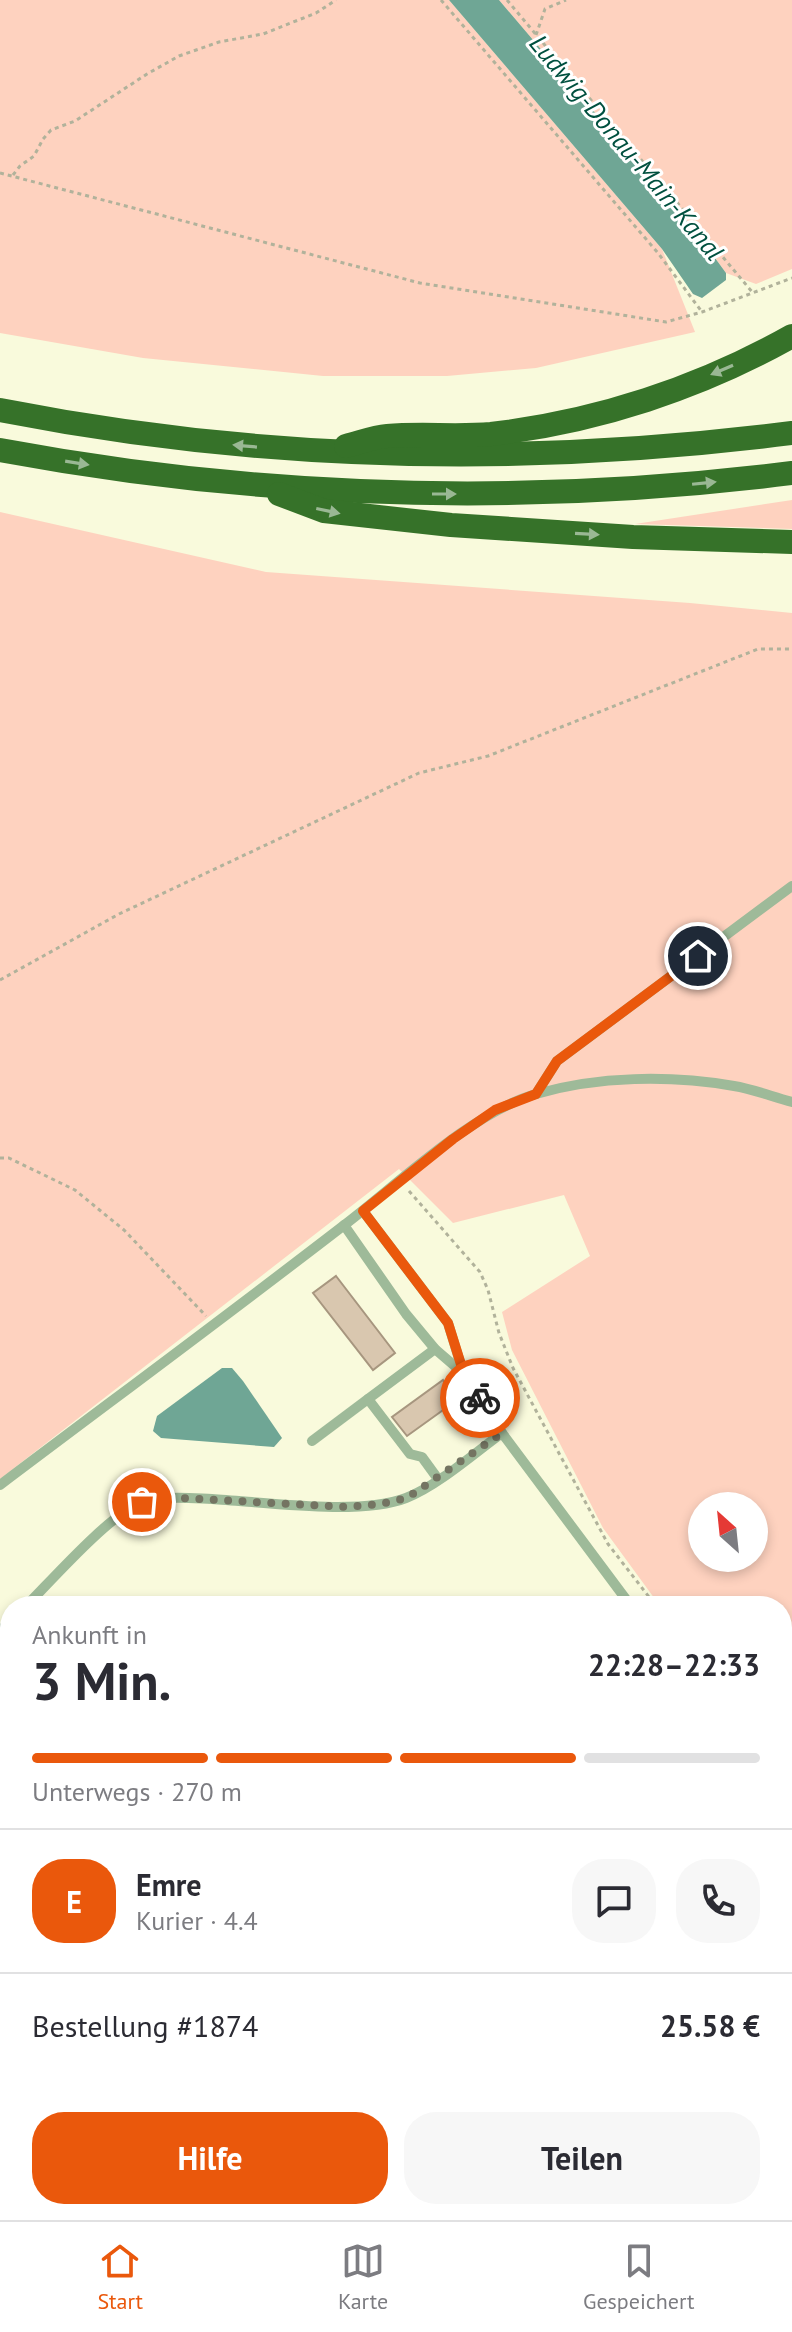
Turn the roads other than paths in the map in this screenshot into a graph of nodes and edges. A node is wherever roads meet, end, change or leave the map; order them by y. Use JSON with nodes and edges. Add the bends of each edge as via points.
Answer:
{"nodes":[{"id":1,"x":792,"y":336,"type":"edge"},
{"id":2,"x":0,"y":410,"type":"edge"},
{"id":3,"x":792,"y":433,"type":"edge"},
{"id":4,"x":0,"y":450,"type":"edge"},
{"id":5,"x":323,"y":452,"type":"junction"},
{"id":6,"x":792,"y":473,"type":"edge"},
{"id":7,"x":255,"y":485,"type":"junction"},
{"id":8,"x":792,"y":542,"type":"edge"},
{"id":9,"x":792,"y":886,"type":"edge"},
{"id":10,"x":536,"y":1094,"type":"junction"},
{"id":11,"x":792,"y":1102,"type":"edge"},
{"id":12,"x":363,"y":1211,"type":"junction"},
{"id":13,"x":344,"y":1225,"type":"junction"},
{"id":14,"x":435,"y":1349,"type":"junction"},
{"id":15,"x":464,"y":1374,"type":"junction"},
{"id":16,"x":368,"y":1399,"type":"junction"},
{"id":17,"x":502,"y":1433,"type":"junction"},
{"id":18,"x":312,"y":1441,"type":"dead end"},
{"id":19,"x":438,"y":1479,"type":"junction"},
{"id":20,"x":0,"y":1485,"type":"edge"},
{"id":21,"x":36,"y":1596,"type":"edge"},
{"id":22,"x":624,"y":1596,"type":"edge"}],
"edges":[{"from":1,"to":5,"type":"highway","one_way":true,"via":[[707,377],[610,411],[492,433],[385,436]]},
{"from":5,"to":2,"type":"highway","one_way":true,"via":[[170,438]]},
{"from":3,"to":5,"type":"highway","via":[[542,456]]},
{"from":4,"to":7,"type":"highway","one_way":true},
{"from":7,"to":6,"type":"highway","one_way":true,"via":[[491,494],[673,486]]},
{"from":7,"to":8,"type":"highway","one_way":true,"via":[[324,511],[387,519]]},
{"from":9,"to":10,"type":"lane","via":[[557,1061]]},
{"from":10,"to":11,"type":"lane","via":[[661,1079],[736,1086]]},
{"from":10,"to":12,"type":"lane","via":[[495,1110]]},
{"from":12,"to":13,"type":"lane"},
{"from":12,"to":15,"type":"lane","via":[[448,1323]]},
{"from":13,"to":14,"type":"lane"},
{"from":13,"to":20,"type":"lane"},
{"from":14,"to":15,"type":"lane"},
{"from":14,"to":16,"type":"lane"},
{"from":15,"to":17,"type":"lane"},
{"from":16,"to":18,"type":"lane"},
{"from":16,"to":19,"type":"lane","via":[[410,1454],[422,1457]]},
{"from":17,"to":19,"type":"lane"},
{"from":17,"to":22,"type":"lane"},
{"from":19,"to":21,"type":"lane","via":[[407,1498],[347,1507],[180,1498],[142,1502],[111,1523]]}]}
